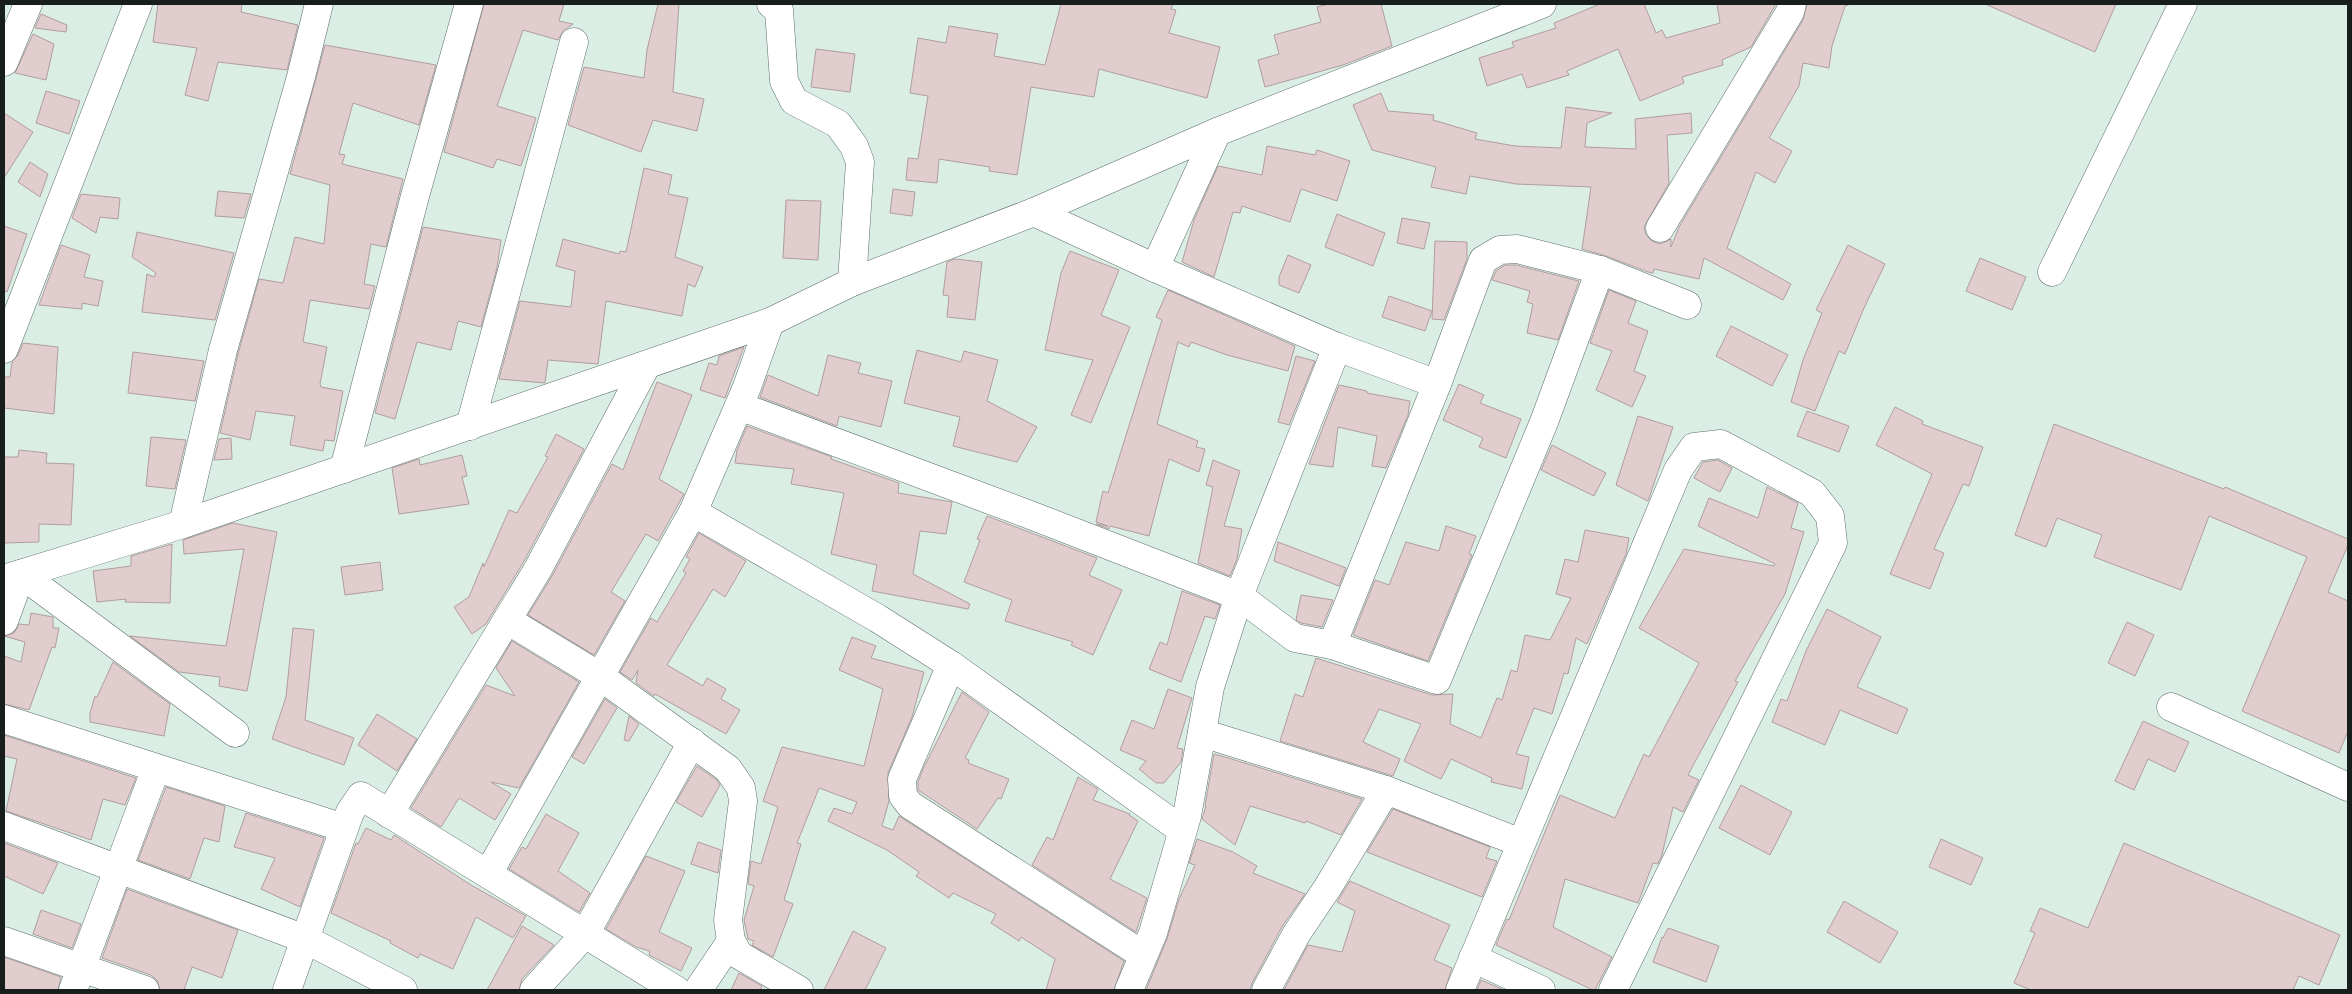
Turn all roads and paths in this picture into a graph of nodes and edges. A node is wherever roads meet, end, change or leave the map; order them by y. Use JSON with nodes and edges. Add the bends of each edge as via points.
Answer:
{"nodes":[{"id":1,"x":28,"y":4,"type":"edge"},
{"id":2,"x":138,"y":4,"type":"edge"},
{"id":3,"x":469,"y":4,"type":"edge"},
{"id":4,"x":771,"y":4,"type":"edge"},
{"id":5,"x":1542,"y":4,"type":"edge"},
{"id":6,"x":1792,"y":4,"type":"edge"},
{"id":7,"x":2183,"y":4,"type":"edge"},
{"id":8,"x":314,"y":5,"type":"edge"},
{"id":9,"x":574,"y":42,"type":"dead end"},
{"id":10,"x":4,"y":62,"type":"edge"},
{"id":11,"x":1217,"y":132,"type":"junction"},
{"id":12,"x":1034,"y":212,"type":"junction"},
{"id":13,"x":1660,"y":228,"type":"dead end"},
{"id":14,"x":1155,"y":268,"type":"junction"},
{"id":15,"x":1600,"y":270,"type":"junction"},
{"id":16,"x":2052,"y":272,"type":"dead end"},
{"id":17,"x":852,"y":282,"type":"junction"},
{"id":18,"x":1687,"y":305,"type":"dead end"},
{"id":19,"x":770,"y":322,"type":"junction"},
{"id":20,"x":1337,"y":347,"type":"junction"},
{"id":21,"x":4,"y":349,"type":"edge"},
{"id":22,"x":646,"y":366,"type":"junction"},
{"id":23,"x":1437,"y":384,"type":"junction"},
{"id":24,"x":738,"y":406,"type":"junction"},
{"id":25,"x":470,"y":426,"type":"junction"},
{"id":26,"x":344,"y":469,"type":"junction"},
{"id":27,"x":693,"y":512,"type":"junction"},
{"id":28,"x":182,"y":524,"type":"junction"},
{"id":29,"x":13,"y":577,"type":"edge"},
{"id":30,"x":1239,"y":596,"type":"junction"},
{"id":31,"x":507,"y":620,"type":"junction"},
{"id":32,"x":4,"y":621,"type":"edge"},
{"id":33,"x":1332,"y":645,"type":"junction"},
{"id":34,"x":951,"y":665,"type":"junction"},
{"id":35,"x":601,"y":677,"type":"junction"},
{"id":36,"x":2171,"y":707,"type":"dead end"},
{"id":37,"x":4,"y":719,"type":"edge"},
{"id":38,"x":236,"y":733,"type":"dead end"},
{"id":39,"x":1202,"y":733,"type":"junction"},
{"id":40,"x":692,"y":742,"type":"junction"},
{"id":41,"x":156,"y":768,"type":"junction"},
{"id":42,"x":2348,"y":787,"type":"edge"},
{"id":43,"x":1386,"y":790,"type":"junction"},
{"id":44,"x":389,"y":814,"type":"junction"},
{"id":45,"x":4,"y":826,"type":"edge"},
{"id":46,"x":344,"y":828,"type":"junction"},
{"id":47,"x":1182,"y":830,"type":"junction"},
{"id":48,"x":1521,"y":843,"type":"junction"},
{"id":49,"x":118,"y":869,"type":"junction"},
{"id":50,"x":488,"y":874,"type":"junction"},
{"id":51,"x":585,"y":934,"type":"junction"},
{"id":52,"x":305,"y":939,"type":"junction"},
{"id":53,"x":4,"y":941,"type":"edge"},
{"id":54,"x":730,"y":941,"type":"junction"},
{"id":55,"x":1144,"y":955,"type":"junction"},
{"id":56,"x":1473,"y":958,"type":"junction"},
{"id":57,"x":77,"y":979,"type":"edge"},
{"id":58,"x":145,"y":990,"type":"edge"},
{"id":59,"x":287,"y":990,"type":"edge"},
{"id":60,"x":403,"y":990,"type":"edge"},
{"id":61,"x":534,"y":990,"type":"edge"},
{"id":62,"x":676,"y":990,"type":"edge"},
{"id":63,"x":698,"y":990,"type":"edge"},
{"id":64,"x":799,"y":990,"type":"edge"},
{"id":65,"x":1129,"y":990,"type":"edge"},
{"id":66,"x":1266,"y":990,"type":"edge"},
{"id":67,"x":1460,"y":990,"type":"edge"},
{"id":68,"x":1541,"y":990,"type":"edge"},
{"id":69,"x":1613,"y":990,"type":"edge"}],
"edges":[{"from":1,"to":10,"type":"street"},
{"from":2,"to":21,"type":"street"},
{"from":3,"to":26,"type":"street"},
{"from":4,"to":17,"type":"street","via":[[779,10],[784,81],[794,101],[838,124],[854,146],[860,162]]},
{"from":5,"to":11,"type":"street"},
{"from":6,"to":13,"type":"street"},
{"from":7,"to":16,"type":"street"},
{"from":8,"to":28,"type":"street","via":[[301,77],[223,350]]},
{"from":9,"to":25,"type":"street"},
{"from":11,"to":12,"type":"street"},
{"from":11,"to":14,"type":"street"},
{"from":12,"to":14,"type":"street"},
{"from":12,"to":17,"type":"street"},
{"from":14,"to":20,"type":"street"},
{"from":15,"to":18,"type":"street"},
{"from":15,"to":23,"type":"street","via":[[1517,249],[1500,250],[1483,260]]},
{"from":15,"to":33,"type":"street","via":[[1544,422],[1437,680]]},
{"from":17,"to":19,"type":"street"},
{"from":19,"to":22,"type":"street"},
{"from":19,"to":24,"type":"street"},
{"from":20,"to":23,"type":"street"},
{"from":20,"to":30,"type":"street"},
{"from":22,"to":25,"type":"street"},
{"from":22,"to":31,"type":"street","via":[[538,569]]},
{"from":23,"to":33,"type":"street"},
{"from":24,"to":27,"type":"street"},
{"from":24,"to":30,"type":"street"},
{"from":25,"to":26,"type":"street"},
{"from":26,"to":28,"type":"street"},
{"from":27,"to":34,"type":"street","via":[[877,618]]},
{"from":27,"to":35,"type":"street"},
{"from":28,"to":29,"type":"street"},
{"from":29,"to":32,"type":"street"},
{"from":29,"to":38,"type":"street"},
{"from":30,"to":33,"type":"street","via":[[1295,638]]},
{"from":30,"to":39,"type":"street","via":[[1210,687]]},
{"from":31,"to":35,"type":"street"},
{"from":31,"to":44,"type":"street"},
{"from":34,"to":47,"type":"street"},
{"from":34,"to":55,"type":"street","via":[[902,778],[903,796],[910,805]]},
{"from":35,"to":40,"type":"street"},
{"from":35,"to":50,"type":"street"},
{"from":36,"to":42,"type":"street"},
{"from":37,"to":41,"type":"street"},
{"from":39,"to":43,"type":"street"},
{"from":39,"to":47,"type":"street"},
{"from":40,"to":51,"type":"street"},
{"from":40,"to":54,"type":"street","via":[[728,769],[741,788],[743,801],[728,920]]},
{"from":41,"to":46,"type":"street"},
{"from":41,"to":49,"type":"street"},
{"from":43,"to":48,"type":"street"},
{"from":43,"to":66,"type":"street","via":[[1297,933]]},
{"from":44,"to":46,"type":"street","via":[[361,796]]},
{"from":44,"to":50,"type":"street"},
{"from":45,"to":49,"type":"street"},
{"from":46,"to":52,"type":"street"},
{"from":47,"to":55,"type":"street"},
{"from":48,"to":56,"type":"street"},
{"from":48,"to":69,"type":"street","via":[[1678,470],[1694,447],[1721,444],[1812,493],[1830,516],[1833,543]]},
{"from":49,"to":52,"type":"street"},
{"from":49,"to":57,"type":"street"},
{"from":50,"to":51,"type":"street"},
{"from":51,"to":61,"type":"street"},
{"from":51,"to":62,"type":"street"},
{"from":52,"to":59,"type":"street"},
{"from":52,"to":60,"type":"street"},
{"from":53,"to":57,"type":"street"},
{"from":54,"to":63,"type":"street"},
{"from":54,"to":64,"type":"street","via":[[739,954]]},
{"from":55,"to":65,"type":"street"},
{"from":56,"to":67,"type":"street"},
{"from":56,"to":68,"type":"street"},
{"from":57,"to":58,"type":"street"}]}
